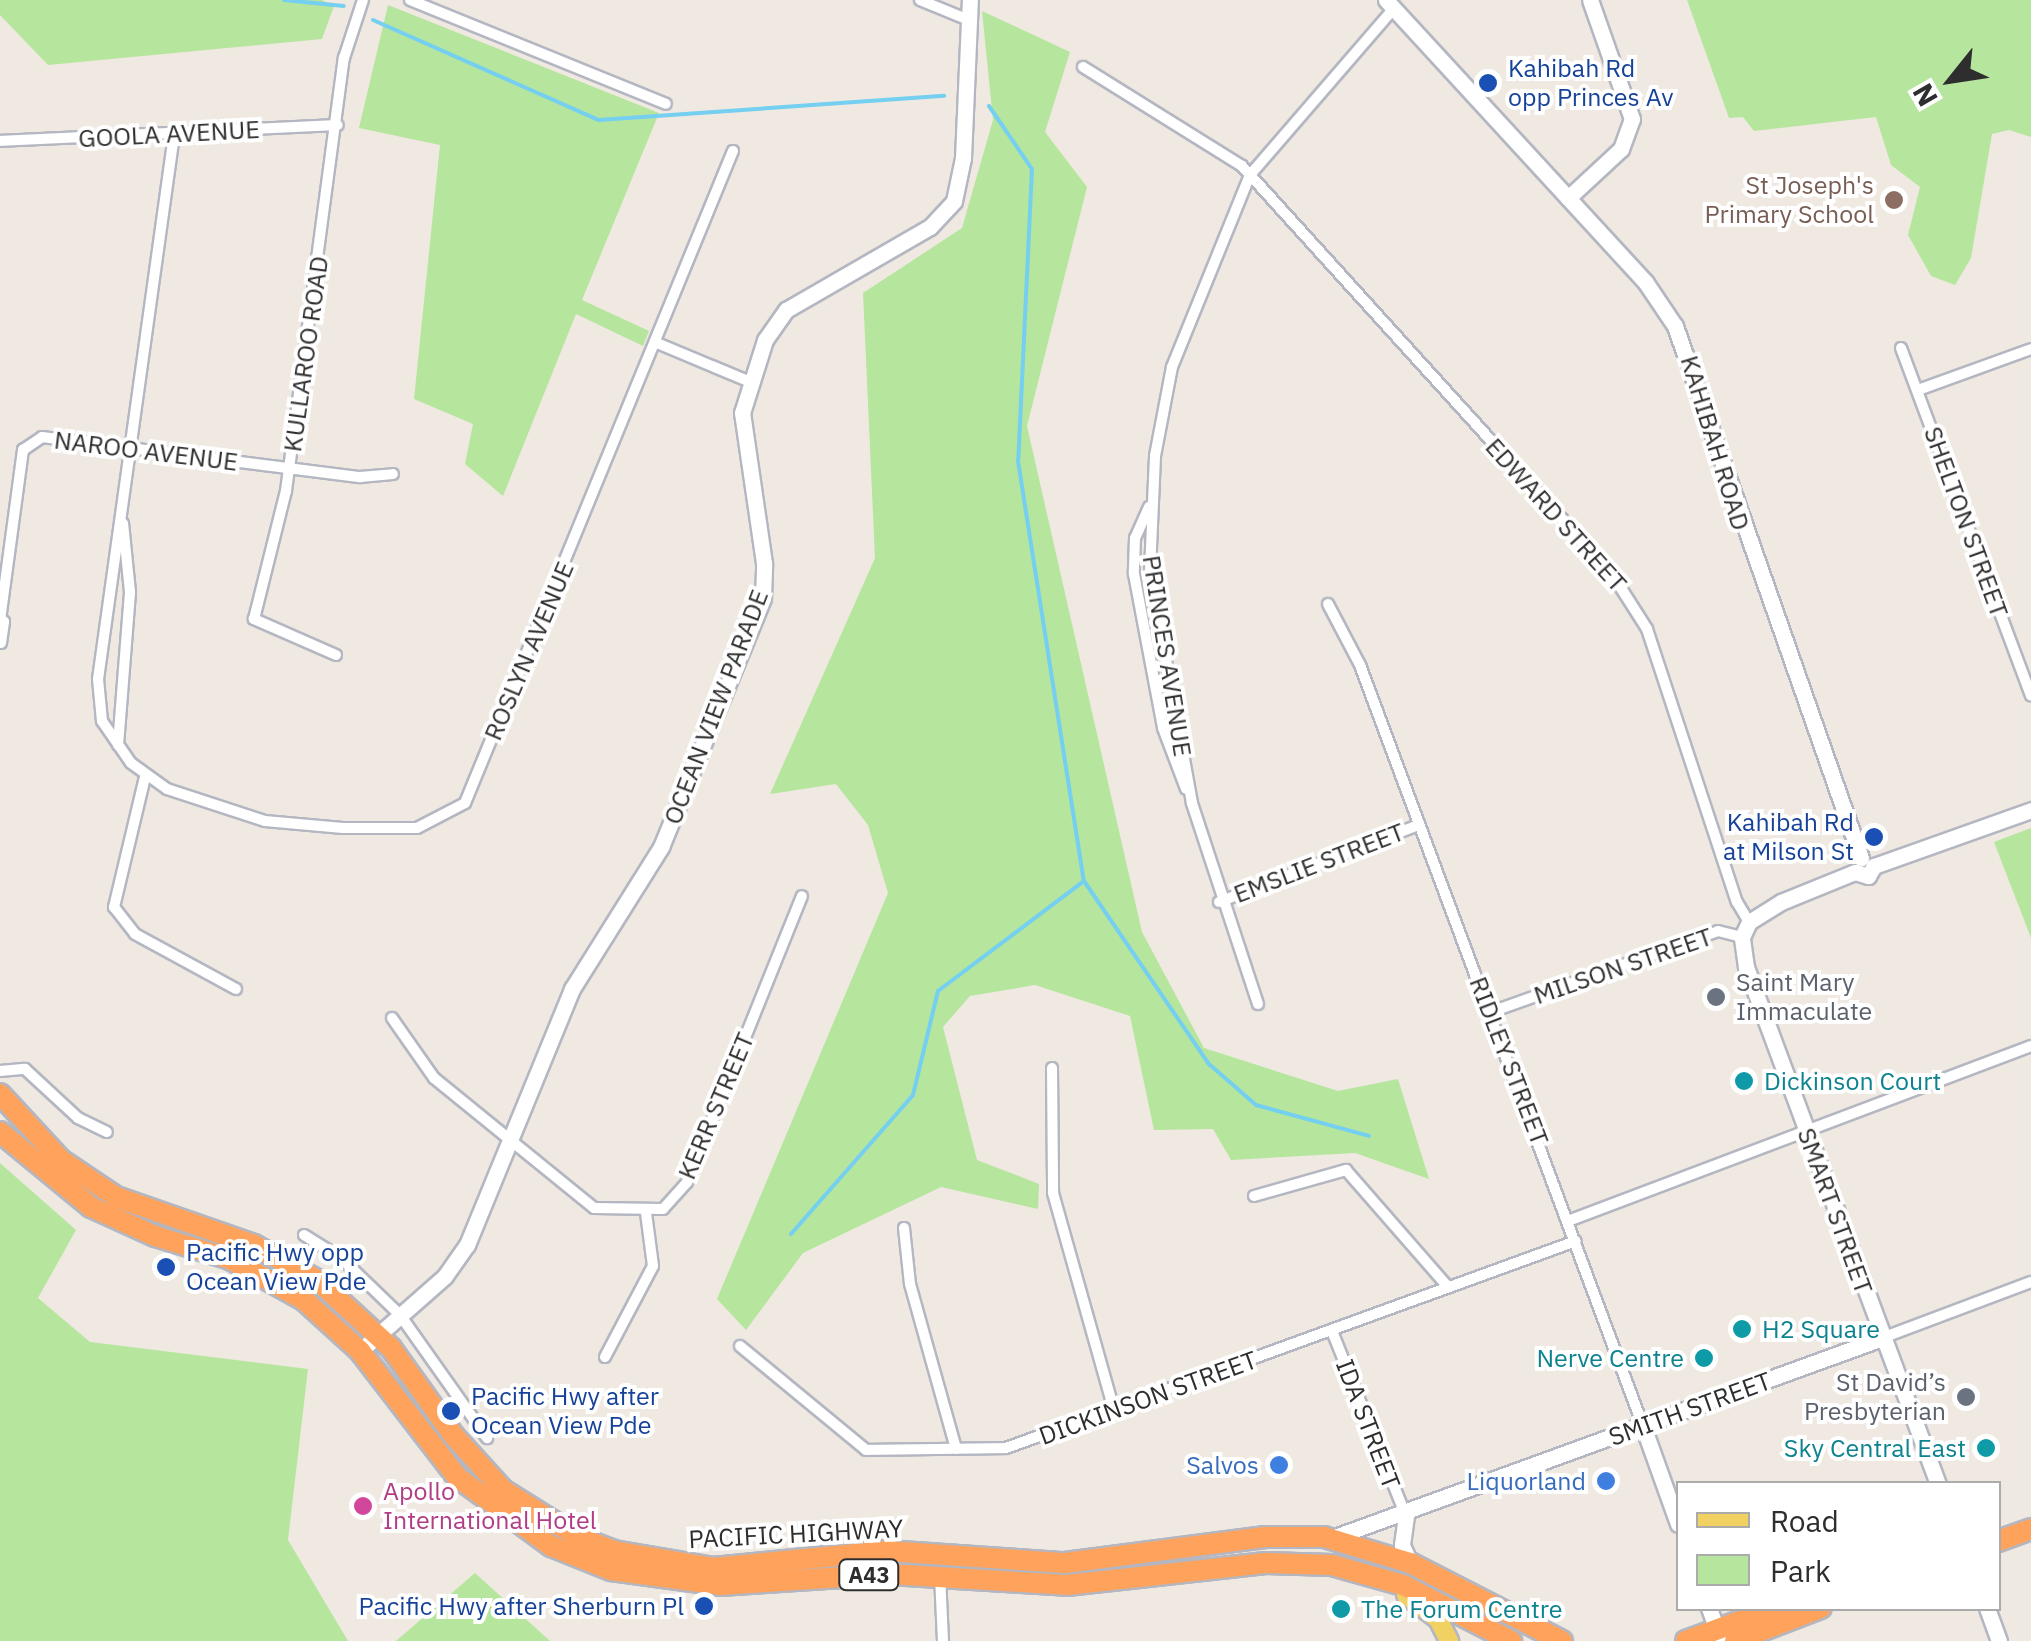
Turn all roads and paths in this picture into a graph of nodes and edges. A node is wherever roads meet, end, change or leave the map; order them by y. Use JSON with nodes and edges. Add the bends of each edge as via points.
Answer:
{"nodes":[{"id":1,"x":363,"y":0,"type":"edge"},
{"id":2,"x":410,"y":0,"type":"edge"},
{"id":3,"x":920,"y":0,"type":"edge"},
{"id":4,"x":970,"y":0,"type":"edge"},
{"id":5,"x":1590,"y":0,"type":"edge"},
{"id":6,"x":1390,"y":4,"type":"edge"},
{"id":7,"x":966,"y":19,"type":"junction"},
{"id":8,"x":1083,"y":67,"type":"dead end"},
{"id":9,"x":666,"y":104,"type":"dead end"},
{"id":10,"x":338,"y":125,"type":"junction"},
{"id":11,"x":174,"y":135,"type":"junction"},
{"id":12,"x":0,"y":141,"type":"edge"},
{"id":13,"x":734,"y":151,"type":"dead end"},
{"id":14,"x":1250,"y":175,"type":"junction"},
{"id":15,"x":1568,"y":198,"type":"junction"},
{"id":16,"x":657,"y":343,"type":"junction"},
{"id":17,"x":1901,"y":348,"type":"dead end"},
{"id":18,"x":2031,"y":350,"type":"edge"},
{"id":19,"x":748,"y":381,"type":"junction"},
{"id":20,"x":1918,"y":390,"type":"junction"},
{"id":21,"x":131,"y":448,"type":"junction"},
{"id":22,"x":290,"y":469,"type":"junction"},
{"id":23,"x":393,"y":474,"type":"dead end"},
{"id":24,"x":1151,"y":504,"type":"junction"},
{"id":25,"x":122,"y":518,"type":"junction"},
{"id":26,"x":1328,"y":604,"type":"dead end"},
{"id":27,"x":2,"y":620,"type":"edge"},
{"id":28,"x":1,"y":643,"type":"edge"},
{"id":29,"x":336,"y":655,"type":"dead end"},
{"id":30,"x":2031,"y":696,"type":"edge"},
{"id":31,"x":118,"y":747,"type":"junction"},
{"id":32,"x":145,"y":777,"type":"junction"},
{"id":33,"x":1192,"y":803,"type":"junction"},
{"id":34,"x":2031,"y":810,"type":"edge"},
{"id":35,"x":1419,"y":825,"type":"junction"},
{"id":36,"x":1863,"y":865,"type":"junction"},
{"id":37,"x":802,"y":896,"type":"dead end"},
{"id":38,"x":1220,"y":902,"type":"junction"},
{"id":39,"x":1746,"y":929,"type":"junction"},
{"id":40,"x":236,"y":989,"type":"dead end"},
{"id":41,"x":1258,"y":1004,"type":"dead end"},
{"id":42,"x":1491,"y":1012,"type":"junction"},
{"id":43,"x":392,"y":1018,"type":"dead end"},
{"id":44,"x":2031,"y":1046,"type":"edge"},
{"id":45,"x":1052,"y":1068,"type":"dead end"},
{"id":46,"x":0,"y":1071,"type":"edge"},
{"id":47,"x":0,"y":1094,"type":"edge"},
{"id":48,"x":1805,"y":1130,"type":"junction"},
{"id":49,"x":0,"y":1132,"type":"edge"},
{"id":50,"x":108,"y":1132,"type":"dead end"},
{"id":51,"x":510,"y":1141,"type":"junction"},
{"id":52,"x":1254,"y":1196,"type":"dead end"},
{"id":53,"x":646,"y":1213,"type":"junction"},
{"id":54,"x":1568,"y":1221,"type":"junction"},
{"id":55,"x":904,"y":1228,"type":"dead end"},
{"id":56,"x":304,"y":1235,"type":"dead end"},
{"id":57,"x":1576,"y":1241,"type":"junction"},
{"id":58,"x":2031,"y":1282,"type":"edge"},
{"id":59,"x":1448,"y":1288,"type":"junction"},
{"id":60,"x":400,"y":1316,"type":"junction"},
{"id":61,"x":1332,"y":1331,"type":"junction"},
{"id":62,"x":379,"y":1334,"type":"junction"},
{"id":63,"x":1882,"y":1338,"type":"junction"},
{"id":64,"x":740,"y":1346,"type":"dead end"},
{"id":65,"x":360,"y":1350,"type":"junction"},
{"id":66,"x":605,"y":1357,"type":"dead end"},
{"id":67,"x":1114,"y":1410,"type":"junction"},
{"id":68,"x":1643,"y":1426,"type":"junction"},
{"id":69,"x":487,"y":1438,"type":"dead end"},
{"id":70,"x":956,"y":1449,"type":"junction"},
{"id":71,"x":1937,"y":1481,"type":"edge"},
{"id":72,"x":2031,"y":1514,"type":"edge"},
{"id":73,"x":1406,"y":1516,"type":"junction"},
{"id":74,"x":1676,"y":1518,"type":"edge"},
{"id":75,"x":2001,"y":1526,"type":"edge"},
{"id":76,"x":2031,"y":1529,"type":"edge"},
{"id":77,"x":1332,"y":1538,"type":"junction"},
{"id":78,"x":2001,"y":1540,"type":"edge"},
{"id":79,"x":939,"y":1554,"type":"junction"},
{"id":80,"x":1410,"y":1563,"type":"junction"},
{"id":81,"x":1376,"y":1576,"type":"junction"},
{"id":82,"x":940,"y":1577,"type":"junction"},
{"id":83,"x":1711,"y":1611,"type":"edge"},
{"id":84,"x":1771,"y":1611,"type":"edge"},
{"id":85,"x":1811,"y":1611,"type":"edge"},
{"id":86,"x":1988,"y":1611,"type":"edge"},
{"id":87,"x":1527,"y":1630,"type":"edge"},
{"id":88,"x":1724,"y":1637,"type":"edge"},
{"id":89,"x":943,"y":1641,"type":"edge"},
{"id":90,"x":1448,"y":1641,"type":"edge"},
{"id":91,"x":1510,"y":1641,"type":"edge"},
{"id":92,"x":1562,"y":1641,"type":"edge"},
{"id":93,"x":1686,"y":1641,"type":"edge"},
{"id":94,"x":1999,"y":1641,"type":"edge"}],
"edges":[{"from":1,"to":10,"type":"street","name":"KULLAROO ROAD","via":[[344,58]]},
{"from":2,"to":9,"type":"street"},
{"from":3,"to":7,"type":"street"},
{"from":4,"to":7,"type":"street","name":"OCEAN VIEW PARADE"},
{"from":5,"to":15,"type":"street","via":[[1632,119],[1620,149]]},
{"from":6,"to":14,"type":"street","name":"PRINCES AVENUE"},
{"from":6,"to":15,"type":"street","name":"KAHIBAH ROAD"},
{"from":7,"to":19,"type":"street","name":"OCEAN VIEW PARADE","via":[[963,158],[954,201],[930,227],[786,310]]},
{"from":8,"to":14,"type":"street","name":"EDWARD STREET"},
{"from":10,"to":11,"type":"street","name":"GOOLA AVENUE"},
{"from":10,"to":22,"type":"street","name":"KULLAROO ROAD"},
{"from":11,"to":12,"type":"street","name":"GOOLA AVENUE"},
{"from":11,"to":21,"type":"street","name":"ROSLYN AVENUE"},
{"from":13,"to":16,"type":"street","name":"ROSLYN AVENUE"},
{"from":14,"to":24,"type":"street","name":"PRINCES AVENUE","via":[[1172,367]]},
{"from":14,"to":39,"type":"street","name":"EDWARD STREET","via":[[1634,603],[1676,706]]},
{"from":15,"to":36,"type":"street","name":"KAHIBAH ROAD","via":[[1646,283],[1691,358],[1746,540]]},
{"from":16,"to":19,"type":"street"},
{"from":16,"to":32,"type":"street","name":"ROSLYN AVENUE","via":[[465,802],[453,815],[417,828],[293,826],[238,814]]},
{"from":17,"to":20,"type":"street","name":"SHELTON STREET"},
{"from":18,"to":20,"type":"street"},
{"from":19,"to":51,"type":"street","name":"OCEAN VIEW PARADE","via":[[742,413],[763,598],[661,847],[572,990]]},
{"from":20,"to":30,"type":"street","name":"SHELTON STREET"},
{"from":21,"to":22,"type":"street","name":"NAROO AVENUE"},
{"from":21,"to":25,"type":"street","name":"ROSLYN AVENUE"},
{"from":21,"to":27,"type":"street","name":"NAROO AVENUE","via":[[49,437],[23,450]]},
{"from":22,"to":23,"type":"street","name":"NAROO AVENUE","via":[[360,478]]},
{"from":22,"to":29,"type":"street","name":"KULLAROO ROAD","via":[[254,619]]},
{"from":24,"to":33,"type":"street","name":"PRINCES AVENUE","via":[[1150,572]]},
{"from":24,"to":33,"type":"street","via":[[1134,538],[1134,574],[1163,728]]},
{"from":25,"to":31,"type":"street","name":"ROSLYN AVENUE","via":[[130,582]]},
{"from":25,"to":31,"type":"street","name":"ROSLYN AVENUE","via":[[97,700]]},
{"from":26,"to":35,"type":"street","name":"RIDLEY STREET","via":[[1360,666]]},
{"from":27,"to":28,"type":"street"},
{"from":31,"to":32,"type":"street","name":"ROSLYN AVENUE"},
{"from":32,"to":40,"type":"street","via":[[114,907],[135,934]]},
{"from":33,"to":38,"type":"street","name":"PRINCES AVENUE"},
{"from":34,"to":36,"type":"street","name":"MILSON STREET"},
{"from":35,"to":38,"type":"street","name":"EMSLIE STREET"},
{"from":35,"to":42,"type":"street","name":"RIDLEY STREET"},
{"from":36,"to":39,"type":"street","name":"MILSON STREET"},
{"from":37,"to":53,"type":"street","name":"KERR STREET","via":[[687,1182],[664,1209]]},
{"from":38,"to":41,"type":"street","name":"PRINCES AVENUE"},
{"from":39,"to":42,"type":"street","name":"MILSON STREET","via":[[1718,931]]},
{"from":39,"to":48,"type":"street","name":"SMART STREET","via":[[1746,967]]},
{"from":42,"to":54,"type":"street","name":"RIDLEY STREET"},
{"from":43,"to":51,"type":"street","via":[[434,1078]]},
{"from":44,"to":48,"type":"street"},
{"from":45,"to":67,"type":"street","via":[[1053,1193]]},
{"from":46,"to":50,"type":"street","via":[[25,1069],[78,1118]]},
{"from":47,"to":62,"type":"highway","name":"PACIFIC HIGHWAY","number":"A43","via":[[38,1139],[88,1180],[149,1212],[288,1262]]},
{"from":48,"to":54,"type":"street"},
{"from":48,"to":63,"type":"street","name":"SMART STREET"},
{"from":49,"to":65,"type":"highway","name":"PACIFIC HIGHWAY","number":"A43","via":[[91,1207],[272,1279]]},
{"from":51,"to":53,"type":"street","via":[[594,1208]]},
{"from":51,"to":60,"type":"street","name":"OCEAN VIEW PARADE","via":[[457,1262]]},
{"from":52,"to":59,"type":"street","via":[[1346,1170]]},
{"from":53,"to":66,"type":"street","via":[[653,1266]]},
{"from":54,"to":57,"type":"street","name":"RIDLEY STREET"},
{"from":55,"to":70,"type":"street","via":[[910,1284]]},
{"from":56,"to":60,"type":"street","via":[[341,1258]]},
{"from":57,"to":59,"type":"street","name":"DICKINSON STREET"},
{"from":57,"to":68,"type":"street","name":"RIDLEY STREET"},
{"from":58,"to":63,"type":"street","name":"SMITH STREET"},
{"from":59,"to":61,"type":"street","name":"DICKINSON STREET"},
{"from":60,"to":62,"type":"street","name":"OCEAN VIEW PARADE"},
{"from":60,"to":69,"type":"street"},
{"from":61,"to":67,"type":"street","name":"DICKINSON STREET"},
{"from":61,"to":73,"type":"street","name":"IDA STREET"},
{"from":62,"to":65,"type":"street","name":"OCEAN VIEW PARADE"},
{"from":62,"to":79,"type":"highway","name":"PACIFIC HIGHWAY","number":"A43","via":[[481,1469],[578,1538],[643,1559],[713,1568],[836,1554]]},
{"from":63,"to":68,"type":"street","name":"SMITH STREET"},
{"from":63,"to":71,"type":"street","name":"SMART STREET"},
{"from":64,"to":70,"type":"street","name":"DICKINSON STREET","via":[[853,1444],[876,1453]]},
{"from":65,"to":82,"type":"highway","name":"PACIFIC HIGHWAY","number":"A43","via":[[456,1477],[516,1524],[575,1557],[611,1570],[720,1586],[888,1574]]},
{"from":67,"to":70,"type":"street","name":"DICKINSON STREET","via":[[1006,1448]]},
{"from":68,"to":73,"type":"street","name":"SMITH STREET"},
{"from":68,"to":74,"type":"street","name":"RIDLEY STREET"},
{"from":72,"to":75,"type":"highway"},
{"from":73,"to":77,"type":"street","name":"SMITH STREET"},
{"from":73,"to":80,"type":"street","via":[[1402,1545]]},
{"from":76,"to":78,"type":"highway"},
{"from":77,"to":79,"type":"highway","name":"PACIFIC HIGHWAY","number":"A43","via":[[1265,1537],[1065,1563]]},
{"from":77,"to":80,"type":"highway","name":"PACIFIC HIGHWAY","number":"A43"},
{"from":79,"to":82,"type":"street"},
{"from":80,"to":87,"type":"highway","name":"PACIFIC HIGHWAY","number":"A43"},
{"from":81,"to":82,"type":"highway","name":"PACIFIC HIGHWAY","number":"A43","via":[[1292,1562],[1109,1583]]},
{"from":81,"to":90,"type":"main road","via":[[1433,1613]]},
{"from":81,"to":91,"type":"highway","name":"PACIFIC HIGHWAY","number":"A43"},
{"from":82,"to":89,"type":"street"},
{"from":83,"to":88,"type":"street"},
{"from":84,"to":88,"type":"highway"},
{"from":85,"to":88,"type":"highway"},
{"from":86,"to":94,"type":"street"},
{"from":87,"to":91,"type":"main road"},
{"from":87,"to":92,"type":"highway","name":"PACIFIC HIGHWAY","number":"A43"},
{"from":88,"to":93,"type":"highway"}]}
